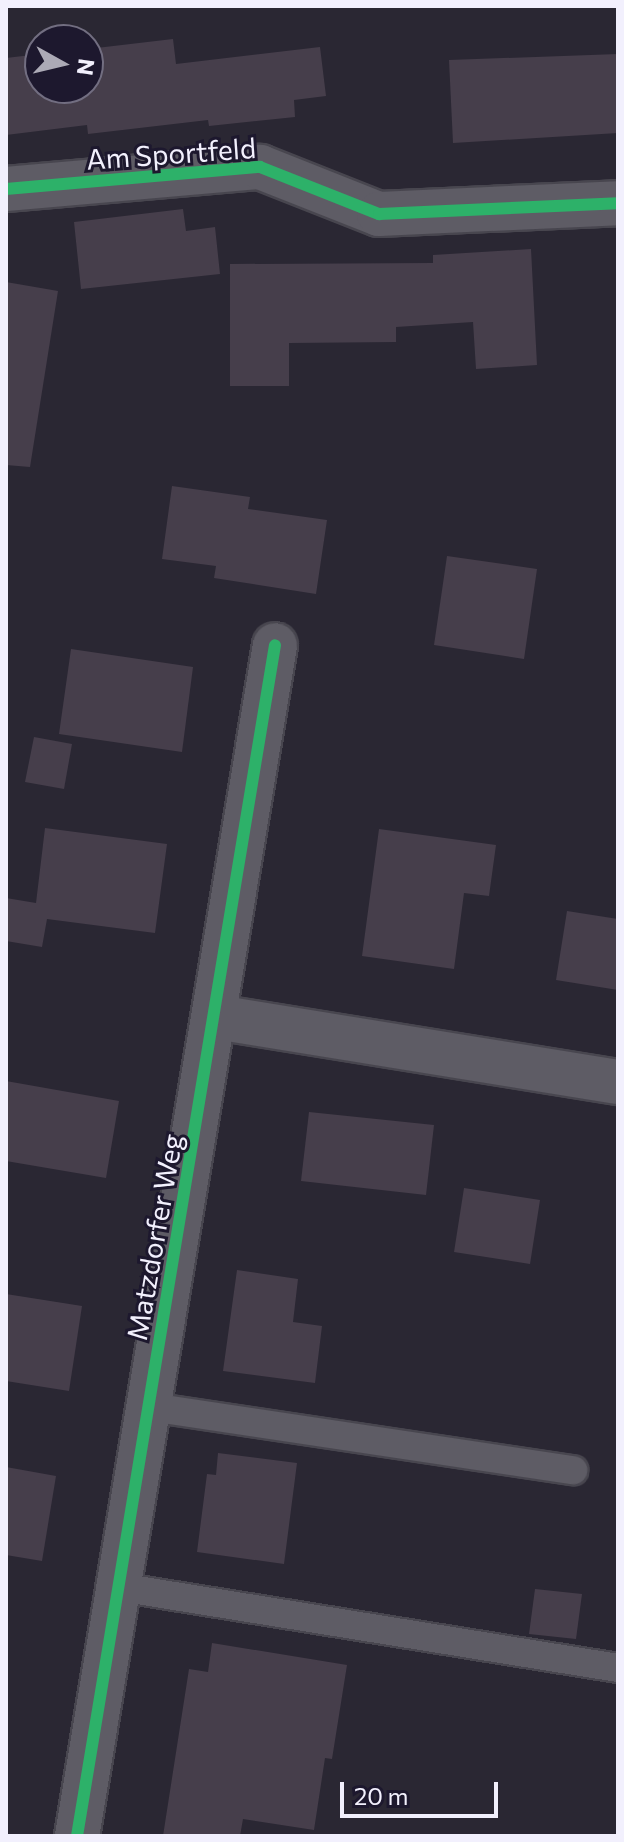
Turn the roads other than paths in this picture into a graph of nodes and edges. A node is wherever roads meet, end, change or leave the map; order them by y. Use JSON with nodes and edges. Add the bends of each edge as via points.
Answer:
{"nodes":[{"id":1,"x":6,"y":189,"type":"edge"},
{"id":2,"x":618,"y":203,"type":"edge"},
{"id":3,"x":275,"y":645,"type":"dead end"},
{"id":4,"x":216,"y":1017,"type":"junction"},
{"id":5,"x":618,"y":1082,"type":"edge"},
{"id":6,"x":150,"y":1407,"type":"junction"},
{"id":7,"x":573,"y":1470,"type":"dead end"},
{"id":8,"x":119,"y":1587,"type":"junction"},
{"id":9,"x":618,"y":1668,"type":"edge"},
{"id":10,"x":77,"y":1836,"type":"edge"}],
"edges":[{"from":1,"to":2,"type":"street","name":"Am Sportfeld","via":[[260,167],[379,214]]},
{"from":3,"to":4,"type":"street","name":"Matzdorfer Weg"},
{"from":4,"to":5,"type":"street"},
{"from":4,"to":6,"type":"street","name":"Matzdorfer Weg"},
{"from":6,"to":7,"type":"lane"},
{"from":6,"to":8,"type":"street","name":"Matzdorfer Weg"},
{"from":8,"to":9,"type":"lane"},
{"from":8,"to":10,"type":"street","name":"Matzdorfer Weg"}]}
